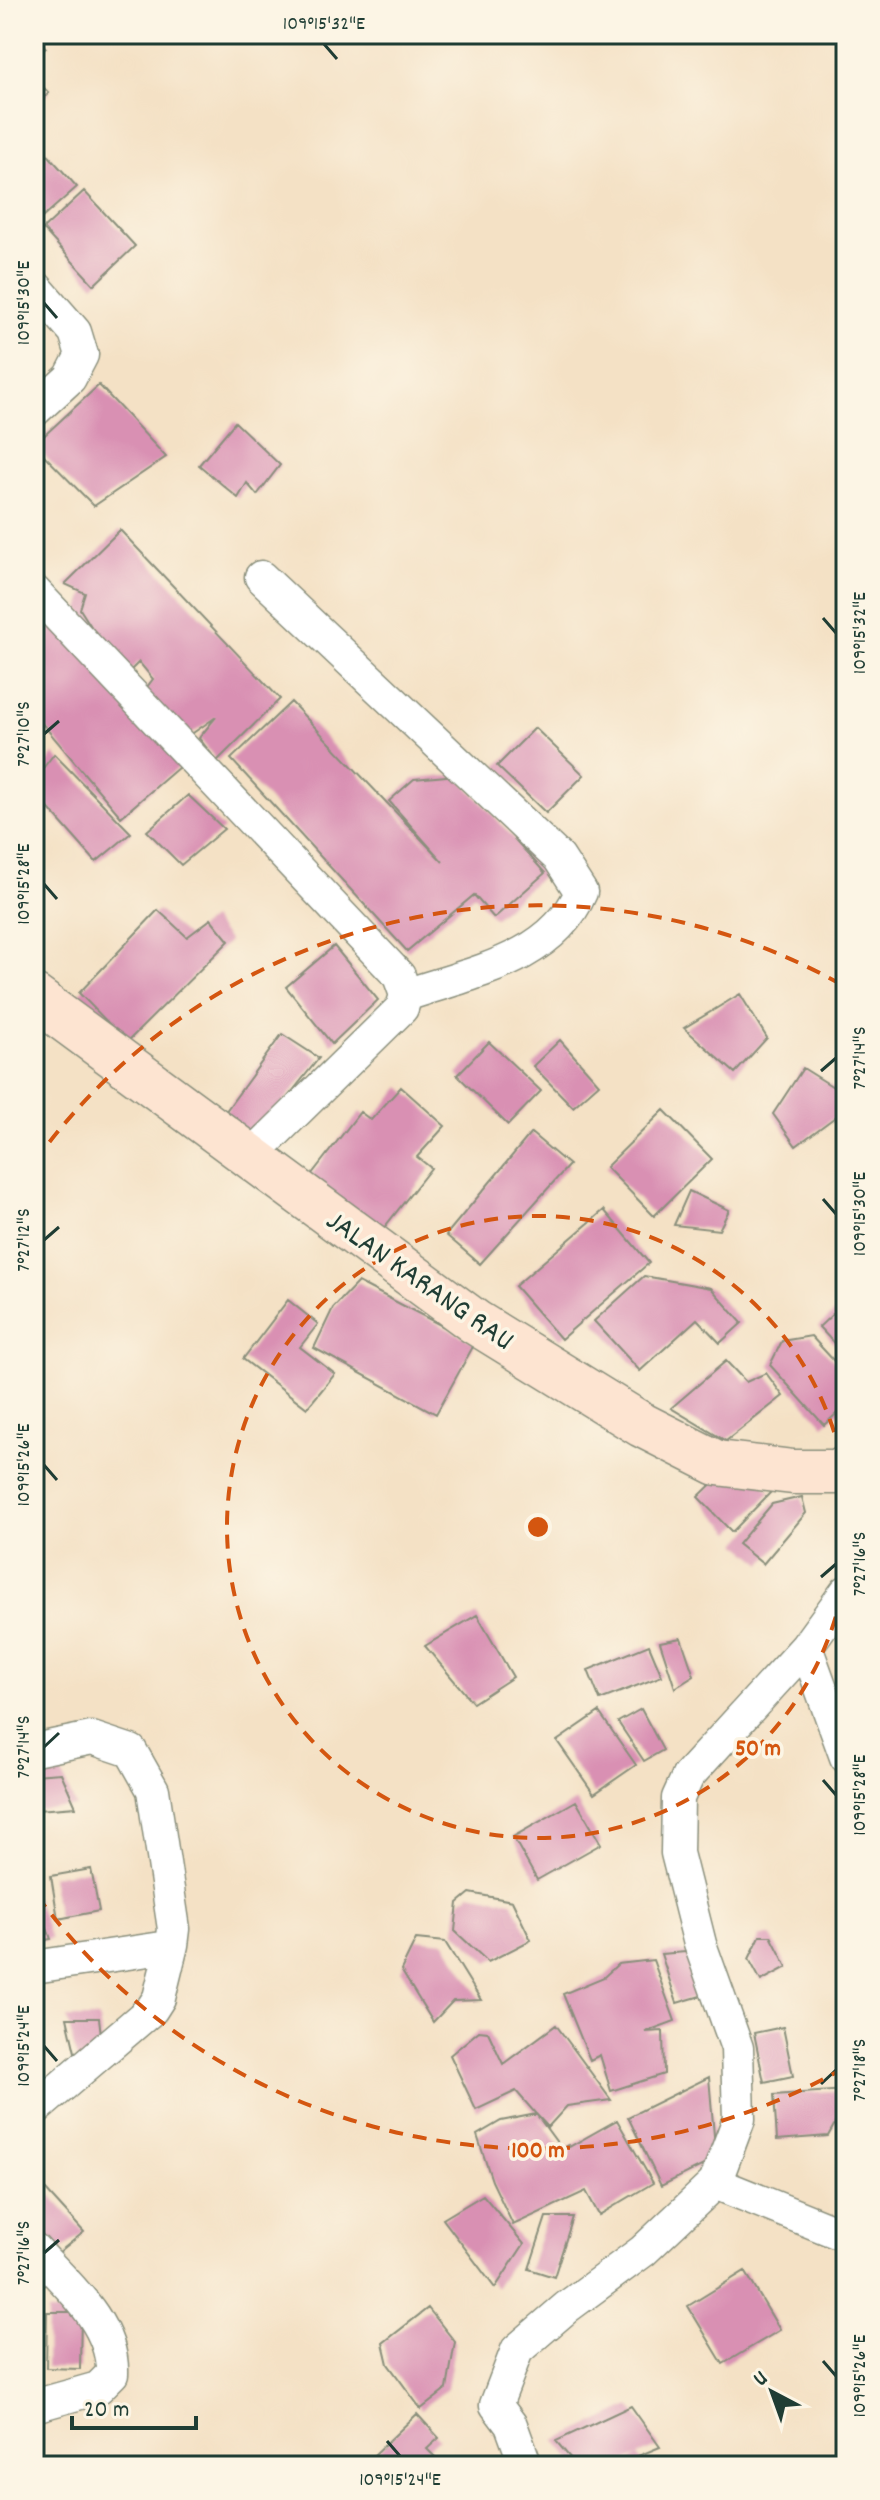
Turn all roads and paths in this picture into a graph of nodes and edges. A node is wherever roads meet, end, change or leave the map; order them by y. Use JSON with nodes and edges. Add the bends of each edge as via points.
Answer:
{"nodes":[{"id":1,"x":34,"y":285,"type":"edge"},
{"id":2,"x":34,"y":411,"type":"edge"},
{"id":3,"x":261,"y":577,"type":"dead end"},
{"id":4,"x":34,"y":591,"type":"edge"},
{"id":5,"x":406,"y":995,"type":"junction"},
{"id":6,"x":34,"y":997,"type":"edge"},
{"id":7,"x":250,"y":1157,"type":"junction"},
{"id":8,"x":846,"y":1472,"type":"edge"},
{"id":9,"x":840,"y":1609,"type":"edge"},
{"id":10,"x":806,"y":1647,"type":"junction"},
{"id":11,"x":34,"y":1750,"type":"edge"},
{"id":12,"x":846,"y":1757,"type":"edge"},
{"id":13,"x":172,"y":1945,"type":"junction"},
{"id":14,"x":34,"y":1967,"type":"edge"},
{"id":15,"x":34,"y":2110,"type":"edge"},
{"id":16,"x":715,"y":2183,"type":"junction"},
{"id":17,"x":846,"y":2236,"type":"edge"},
{"id":18,"x":34,"y":2249,"type":"edge"},
{"id":19,"x":34,"y":2406,"type":"edge"},
{"id":20,"x":526,"y":2466,"type":"edge"}],
"edges":[{"from":1,"to":2,"type":"street","via":[[75,332],[82,355],[70,378]]},
{"from":3,"to":5,"type":"street","via":[[559,858],[581,892],[560,926],[535,945],[494,968]]},
{"from":4,"to":5,"type":"street","via":[[399,976]]},
{"from":5,"to":7,"type":"street","via":[[402,1008]]},
{"from":6,"to":7,"type":"street","name":"JALAN KARANG RAU"},
{"from":7,"to":8,"type":"street","name":"JALAN KARANG RAU","via":[[475,1322],[642,1425],[717,1463]]},
{"from":9,"to":10,"type":"street"},
{"from":10,"to":12,"type":"street"},
{"from":10,"to":16,"type":"street","via":[[688,1776],[678,1798],[677,1853],[700,1944],[737,2048],[739,2119]]},
{"from":11,"to":13,"type":"street","via":[[68,1741],[104,1740],[131,1751],[142,1766],[153,1790],[173,1919]]},
{"from":13,"to":14,"type":"street"},
{"from":13,"to":15,"type":"street","via":[[152,2009]]},
{"from":16,"to":17,"type":"street"},
{"from":16,"to":20,"type":"street","via":[[643,2251],[517,2350],[496,2405],[511,2425]]},
{"from":18,"to":19,"type":"street","via":[[87,2307],[113,2356],[112,2374],[98,2388]]}]}
